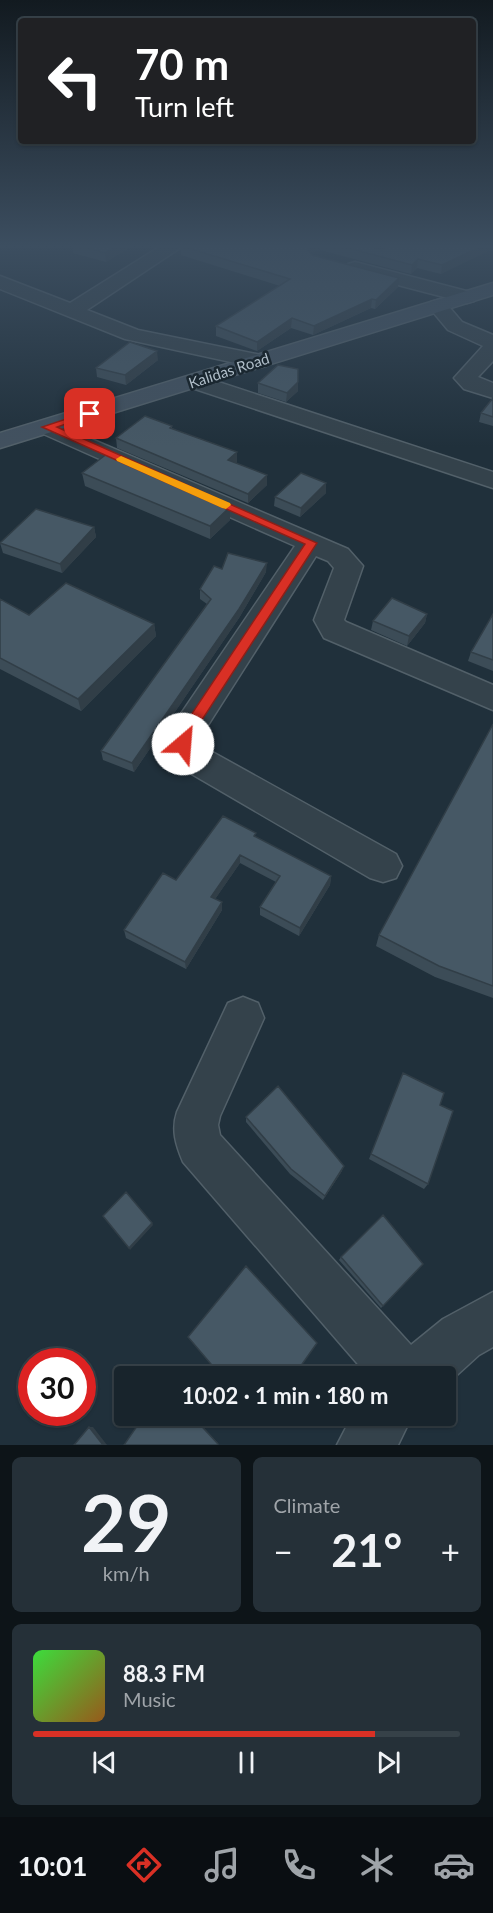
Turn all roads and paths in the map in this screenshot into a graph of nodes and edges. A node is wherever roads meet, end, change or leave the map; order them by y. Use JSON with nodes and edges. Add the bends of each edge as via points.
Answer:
{"nodes":[{"id":1,"x":71,"y":311,"type":"edge"},
{"id":2,"x":420,"y":311,"type":"edge"},
{"id":3,"x":443,"y":311,"type":"edge"},
{"id":4,"x":493,"y":343,"type":"edge"},
{"id":5,"x":493,"y":348,"type":"edge"},
{"id":6,"x":258,"y":361,"type":"junction"},
{"id":7,"x":197,"y":382,"type":"junction"},
{"id":8,"x":493,"y":391,"type":"edge"},
{"id":9,"x":47,"y":427,"type":"junction"},
{"id":10,"x":2,"y":439,"type":"edge"},
{"id":11,"x":493,"y":480,"type":"edge"},
{"id":12,"x":311,"y":543,"type":"junction"},
{"id":13,"x":493,"y":698,"type":"edge"},
{"id":14,"x":383,"y":866,"type":"dead end"},
{"id":15,"x":243,"y":1018,"type":"dead end"},
{"id":16,"x":493,"y":1318,"type":"edge"},
{"id":17,"x":394,"y":1366,"type":"edge"},
{"id":18,"x":427,"y":1366,"type":"edge"},
{"id":19,"x":378,"y":1426,"type":"edge"},
{"id":20,"x":365,"y":1445,"type":"edge"}],
"edges":[{"from":1,"to":6,"type":"street","via":[[132,335]]},
{"from":2,"to":6,"type":"street","name":"Kalidas Road"},
{"from":3,"to":4,"type":"street","via":[[455,326]]},
{"from":5,"to":8,"type":"street","via":[[465,378]]},
{"from":6,"to":7,"type":"street","name":"Kalidas Road"},
{"from":7,"to":9,"type":"street","name":"Kalidas Road"},
{"from":7,"to":11,"type":"street"},
{"from":9,"to":10,"type":"street","name":"Kalidas Road"},
{"from":9,"to":12,"type":"street"},
{"from":12,"to":13,"type":"street","via":[[338,555],[349,566],[329,620],[335,630]]},
{"from":12,"to":14,"type":"street","via":[[188,730],[183,744],[195,759]]},
{"from":15,"to":17,"type":"street","via":[[199,1112],[195,1135],[200,1146]]},
{"from":16,"to":18,"type":"street","via":[[461,1337]]},
{"from":19,"to":20,"type":"street"}]}
